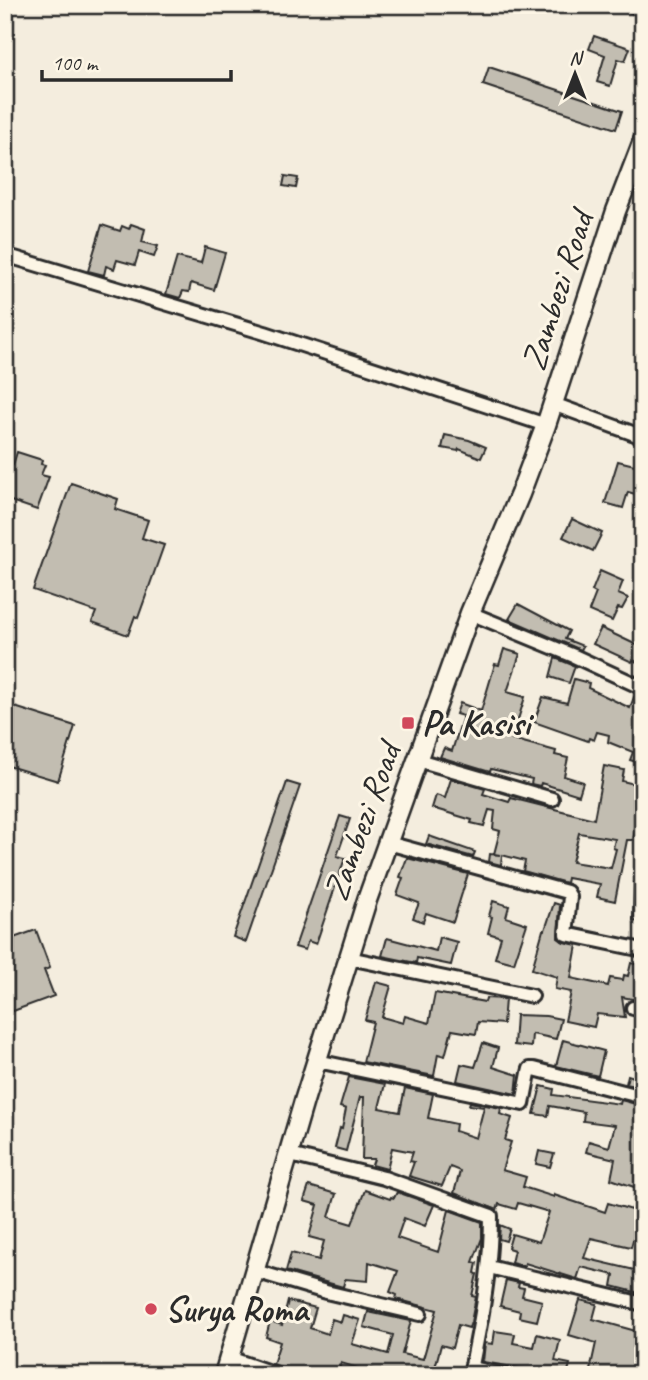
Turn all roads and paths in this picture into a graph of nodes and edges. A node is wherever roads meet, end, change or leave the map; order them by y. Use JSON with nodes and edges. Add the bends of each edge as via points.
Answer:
{"nodes":[{"id":1,"x":632,"y":5,"type":"edge"},
{"id":2,"x":643,"y":9,"type":"edge"},
{"id":3,"x":643,"y":141,"type":"edge"},
{"id":4,"x":5,"y":255,"type":"edge"},
{"id":5,"x":552,"y":404,"type":"junction"},
{"id":6,"x":546,"y":425,"type":"junction"},
{"id":7,"x":643,"y":437,"type":"edge"},
{"id":8,"x":470,"y":613,"type":"junction"},
{"id":9,"x":643,"y":688,"type":"edge"},
{"id":10,"x":418,"y":760,"type":"junction"},
{"id":11,"x":552,"y":799,"type":"dead end"},
{"id":12,"x":387,"y":843,"type":"junction"},
{"id":13,"x":643,"y":950,"type":"edge"},
{"id":14,"x":349,"y":957,"type":"junction"},
{"id":15,"x":532,"y":996,"type":"dead end"},
{"id":16,"x":317,"y":1061,"type":"junction"},
{"id":17,"x":643,"y":1097,"type":"edge"},
{"id":18,"x":290,"y":1155,"type":"junction"},
{"id":19,"x":489,"y":1267,"type":"junction"},
{"id":20,"x":255,"y":1272,"type":"junction"},
{"id":21,"x":643,"y":1304,"type":"edge"},
{"id":22,"x":420,"y":1314,"type":"dead end"},
{"id":23,"x":226,"y":1366,"type":"edge"},
{"id":24,"x":470,"y":1371,"type":"edge"},
{"id":25,"x":278,"y":1375,"type":"edge"},
{"id":26,"x":505,"y":1375,"type":"edge"}],
"edges":[{"from":1,"to":2,"type":"street"},
{"from":3,"to":5,"type":"main road","name":"Zambezi Road","via":[[615,211]]},
{"from":4,"to":6,"type":"street"},
{"from":5,"to":6,"type":"main road","name":"Zambezi Road"},
{"from":5,"to":7,"type":"street"},
{"from":6,"to":8,"type":"main road","name":"Zambezi Road"},
{"from":8,"to":9,"type":"street"},
{"from":8,"to":10,"type":"main road","name":"Zambezi Road"},
{"from":10,"to":11,"type":"street"},
{"from":10,"to":12,"type":"main road","name":"Zambezi Road"},
{"from":12,"to":13,"type":"street","via":[[566,892],[570,897],[566,934]]},
{"from":12,"to":14,"type":"main road","name":"Zambezi Road"},
{"from":14,"to":15,"type":"street"},
{"from":14,"to":16,"type":"main road","name":"Zambezi Road"},
{"from":16,"to":17,"type":"street","via":[[523,1104],[530,1069]]},
{"from":16,"to":18,"type":"main road","name":"Zambezi Road"},
{"from":18,"to":19,"type":"street","via":[[384,1178],[491,1216]]},
{"from":18,"to":20,"type":"main road","name":"Zambezi Road"},
{"from":19,"to":21,"type":"street"},
{"from":19,"to":24,"type":"street"},
{"from":20,"to":22,"type":"street"},
{"from":20,"to":23,"type":"main road","name":"Zambezi Road"},
{"from":23,"to":25,"type":"street"},
{"from":24,"to":26,"type":"street"}]}
